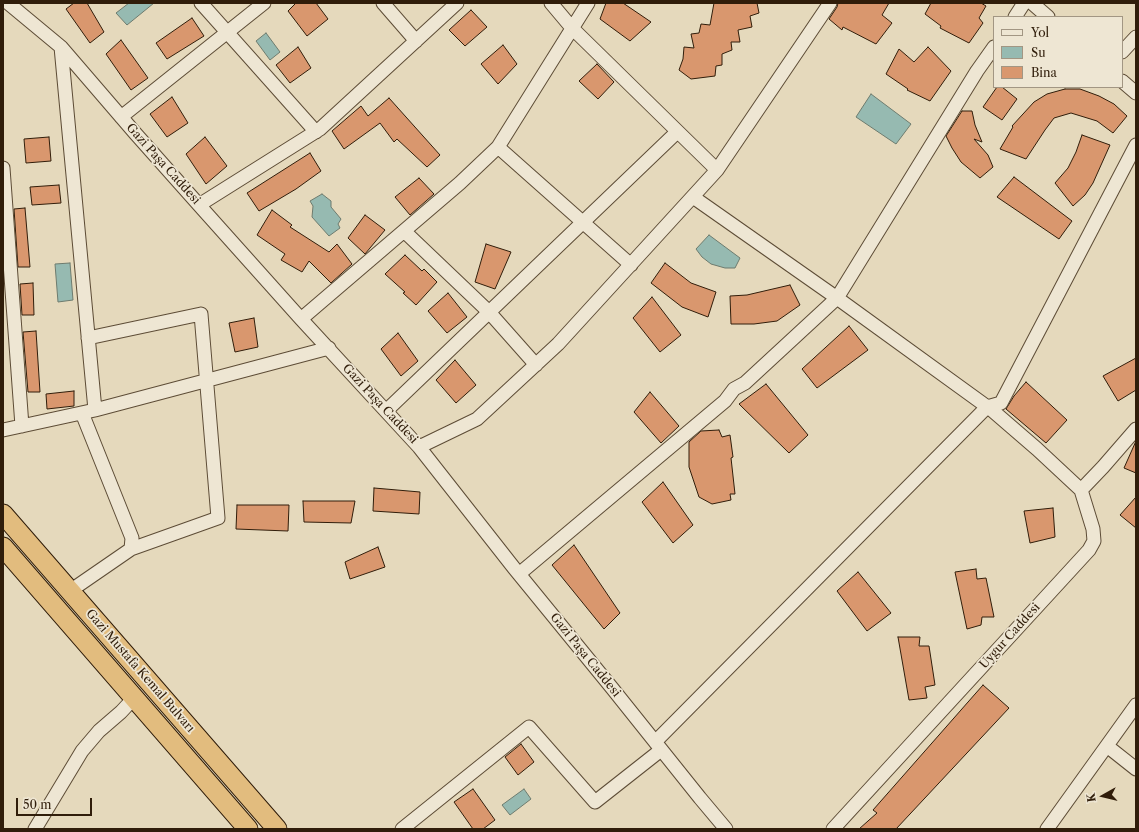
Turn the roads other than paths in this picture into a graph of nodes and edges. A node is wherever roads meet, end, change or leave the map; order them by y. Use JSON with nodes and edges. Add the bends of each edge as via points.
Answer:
{"nodes":[{"id":1,"x":201,"y":3,"type":"edge"},
{"id":2,"x":264,"y":3,"type":"edge"},
{"id":3,"x":383,"y":3,"type":"edge"},
{"id":4,"x":457,"y":3,"type":"edge"},
{"id":5,"x":551,"y":3,"type":"edge"},
{"id":6,"x":588,"y":3,"type":"edge"},
{"id":7,"x":830,"y":3,"type":"edge"},
{"id":8,"x":1024,"y":3,"type":"edge"},
{"id":9,"x":1032,"y":3,"type":"edge"},
{"id":10,"x":3,"y":6,"type":"edge"},
{"id":11,"x":17,"y":6,"type":"edge"},
{"id":12,"x":1016,"y":16,"type":"edge"},
{"id":13,"x":1047,"y":16,"type":"edge"},
{"id":14,"x":572,"y":28,"type":"junction"},
{"id":15,"x":227,"y":32,"type":"junction"},
{"id":16,"x":1136,"y":37,"type":"edge"},
{"id":17,"x":416,"y":41,"type":"junction"},
{"id":18,"x":61,"y":47,"type":"junction"},
{"id":19,"x":993,"y":48,"type":"edge"},
{"id":20,"x":1123,"y":51,"type":"edge"},
{"id":21,"x":1123,"y":82,"type":"edge"},
{"id":22,"x":1136,"y":93,"type":"edge"},
{"id":23,"x":121,"y":117,"type":"junction"},
{"id":24,"x":316,"y":132,"type":"junction"},
{"id":25,"x":677,"y":132,"type":"junction"},
{"id":26,"x":1136,"y":145,"type":"edge"},
{"id":27,"x":498,"y":147,"type":"junction"},
{"id":28,"x":3,"y":168,"type":"edge"},
{"id":29,"x":717,"y":170,"type":"junction"},
{"id":30,"x":693,"y":197,"type":"junction"},
{"id":31,"x":199,"y":205,"type":"junction"},
{"id":32,"x":583,"y":222,"type":"junction"},
{"id":33,"x":404,"y":231,"type":"junction"},
{"id":34,"x":631,"y":265,"type":"junction"},
{"id":35,"x":837,"y":298,"type":"junction"},
{"id":36,"x":489,"y":312,"type":"junction"},
{"id":37,"x":301,"y":319,"type":"junction"},
{"id":38,"x":88,"y":338,"type":"junction"},
{"id":39,"x":329,"y":348,"type":"junction"},
{"id":40,"x":536,"y":365,"type":"junction"},
{"id":41,"x":207,"y":381,"type":"junction"},
{"id":42,"x":987,"y":407,"type":"junction"},
{"id":43,"x":386,"y":411,"type":"junction"},
{"id":44,"x":88,"y":412,"type":"junction"},
{"id":45,"x":22,"y":426,"type":"junction"},
{"id":46,"x":1136,"y":429,"type":"edge"},
{"id":47,"x":3,"y":430,"type":"edge"},
{"id":48,"x":419,"y":447,"type":"junction"},
{"id":49,"x":1082,"y":490,"type":"junction"},
{"id":50,"x":3,"y":514,"type":"edge"},
{"id":51,"x":3,"y":547,"type":"edge"},
{"id":52,"x":131,"y":550,"type":"junction"},
{"id":53,"x":519,"y":574,"type":"junction"},
{"id":54,"x":70,"y":591,"type":"junction"},
{"id":55,"x":134,"y":698,"type":"junction"},
{"id":56,"x":1136,"y":705,"type":"edge"},
{"id":57,"x":658,"y":746,"type":"junction"},
{"id":58,"x":1107,"y":746,"type":"junction"},
{"id":59,"x":1136,"y":769,"type":"edge"},
{"id":60,"x":36,"y":829,"type":"edge"},
{"id":61,"x":248,"y":829,"type":"edge"},
{"id":62,"x":277,"y":829,"type":"edge"},
{"id":63,"x":402,"y":829,"type":"edge"},
{"id":64,"x":726,"y":829,"type":"edge"},
{"id":65,"x":833,"y":829,"type":"edge"},
{"id":66,"x":1047,"y":829,"type":"edge"}],
"edges":[{"from":1,"to":15,"type":"street"},
{"from":2,"to":15,"type":"street"},
{"from":3,"to":17,"type":"street"},
{"from":4,"to":17,"type":"street"},
{"from":5,"to":14,"type":"street"},
{"from":6,"to":14,"type":"street"},
{"from":7,"to":29,"type":"street"},
{"from":8,"to":12,"type":"street"},
{"from":9,"to":13,"type":"street"},
{"from":10,"to":11,"type":"street","name":"Gazi Paşa Caddesi"},
{"from":11,"to":18,"type":"street","name":"Gazi Paşa Caddesi"},
{"from":14,"to":25,"type":"street"},
{"from":14,"to":27,"type":"street"},
{"from":15,"to":23,"type":"street"},
{"from":15,"to":24,"type":"street"},
{"from":16,"to":20,"type":"street"},
{"from":17,"to":24,"type":"street"},
{"from":18,"to":23,"type":"street","name":"Gazi Paşa Caddesi"},
{"from":18,"to":38,"type":"street"},
{"from":19,"to":35,"type":"street"},
{"from":21,"to":22,"type":"street"},
{"from":23,"to":31,"type":"street","name":"Gazi Paşa Caddesi"},
{"from":24,"to":31,"type":"street"},
{"from":25,"to":29,"type":"street"},
{"from":25,"to":32,"type":"street"},
{"from":26,"to":42,"type":"street","via":[[1001,402]]},
{"from":27,"to":32,"type":"street"},
{"from":27,"to":33,"type":"street"},
{"from":28,"to":45,"type":"street"},
{"from":29,"to":30,"type":"street"},
{"from":30,"to":34,"type":"street"},
{"from":30,"to":35,"type":"street"},
{"from":31,"to":37,"type":"street","name":"Gazi Paşa Caddesi"},
{"from":32,"to":34,"type":"street"},
{"from":32,"to":36,"type":"street"},
{"from":33,"to":36,"type":"street"},
{"from":33,"to":37,"type":"street"},
{"from":34,"to":40,"type":"street"},
{"from":35,"to":42,"type":"street"},
{"from":35,"to":53,"type":"street","via":[[745,383],[734,389],[725,401]]},
{"from":36,"to":40,"type":"street"},
{"from":36,"to":43,"type":"street"},
{"from":37,"to":39,"type":"street","name":"Gazi Paşa Caddesi"},
{"from":38,"to":41,"type":"street","via":[[201,314]]},
{"from":38,"to":44,"type":"street"},
{"from":39,"to":41,"type":"street"},
{"from":39,"to":43,"type":"street","name":"Gazi Paşa Caddesi"},
{"from":40,"to":48,"type":"street","via":[[477,419]]},
{"from":41,"to":44,"type":"street"},
{"from":41,"to":52,"type":"street","via":[[218,518]]},
{"from":42,"to":49,"type":"street"},
{"from":42,"to":57,"type":"street"},
{"from":43,"to":48,"type":"street","name":"Gazi Paşa Caddesi"},
{"from":44,"to":45,"type":"street"},
{"from":44,"to":52,"type":"street","via":[[132,538]]},
{"from":45,"to":47,"type":"street"},
{"from":46,"to":49,"type":"street"},
{"from":48,"to":53,"type":"street","name":"Gazi Paşa Caddesi"},
{"from":49,"to":65,"type":"street","name":"Uygur Caddesi","via":[[1093,529],[1094,541],[1089,550]]},
{"from":50,"to":54,"type":"highway","name":"Gazi Mustafa Kemal Bulvarı"},
{"from":51,"to":55,"type":"highway","name":"Gazi Mustafa Kemal Bulvarı"},
{"from":52,"to":54,"type":"street"},
{"from":53,"to":57,"type":"street","name":"Gazi Paşa Caddesi"},
{"from":54,"to":62,"type":"highway","name":"Gazi Mustafa Kemal Bulvarı"},
{"from":55,"to":60,"type":"street","via":[[82,751]]},
{"from":55,"to":61,"type":"highway","name":"Gazi Mustafa Kemal Bulvarı"},
{"from":56,"to":58,"type":"street"},
{"from":57,"to":63,"type":"street","via":[[595,802],[529,727]]},
{"from":57,"to":64,"type":"street","name":"Gazi Paşa Caddesi"},
{"from":58,"to":59,"type":"street"},
{"from":58,"to":66,"type":"street"}]}
